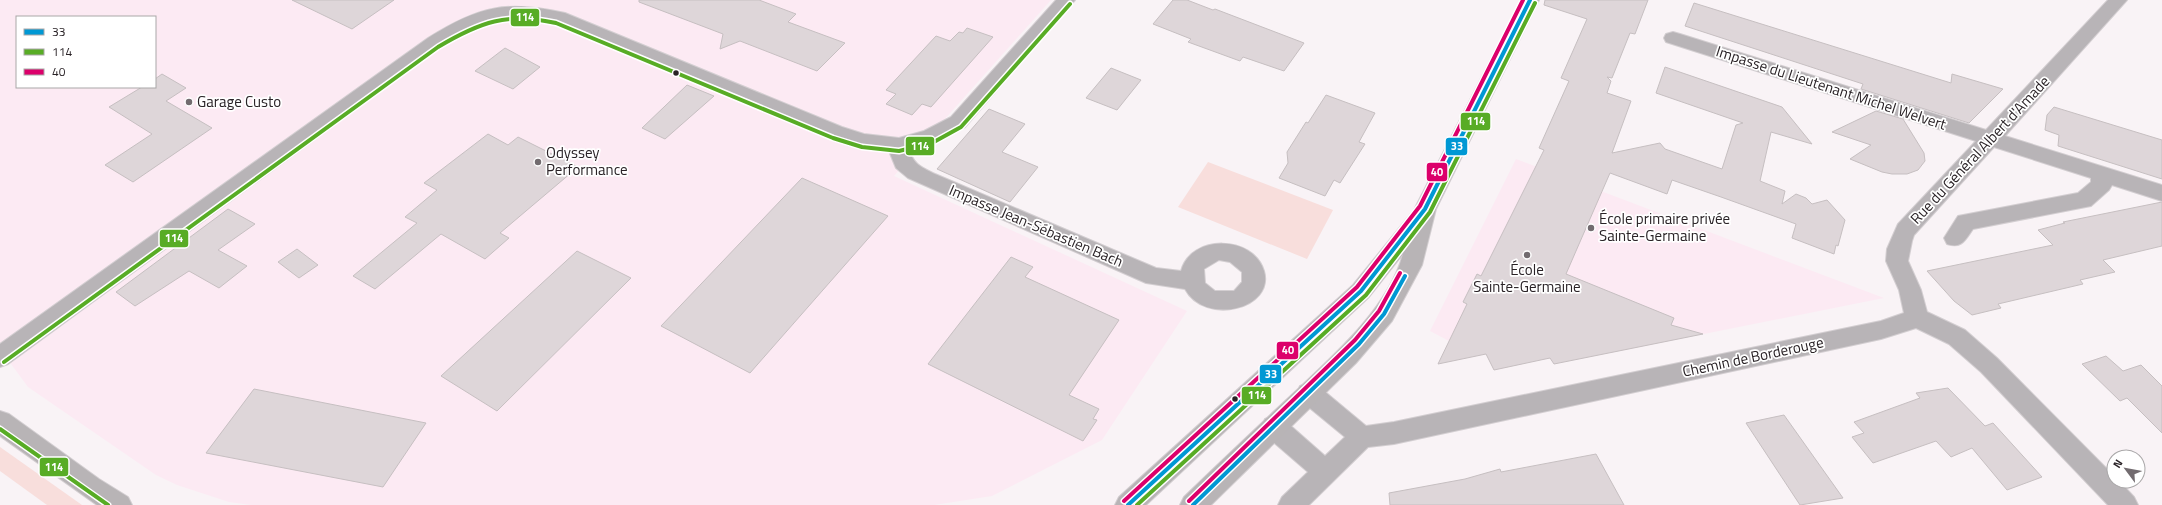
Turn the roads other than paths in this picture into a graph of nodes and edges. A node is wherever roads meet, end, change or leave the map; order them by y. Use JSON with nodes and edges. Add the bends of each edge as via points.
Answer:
{"nodes":[{"id":1,"x":1066,"y":0,"type":"edge"},
{"id":2,"x":1530,"y":0,"type":"edge"},
{"id":3,"x":2118,"y":0,"type":"edge"},
{"id":4,"x":492,"y":6,"type":"edge"},
{"id":5,"x":1673,"y":38,"type":"dead end"},
{"id":6,"x":1990,"y":138,"type":"junction"},
{"id":7,"x":899,"y":144,"type":"junction"},
{"id":8,"x":2101,"y":173,"type":"junction"},
{"id":9,"x":2162,"y":193,"type":"edge"},
{"id":10,"x":1425,"y":209,"type":"junction"},
{"id":11,"x":1955,"y":238,"type":"dead end"},
{"id":12,"x":1192,"y":281,"type":"dead end"},
{"id":13,"x":1917,"y":318,"type":"junction"},
{"id":14,"x":0,"y":357,"type":"edge"},
{"id":15,"x":1309,"y":393,"type":"junction"},
{"id":16,"x":0,"y":422,"type":"edge"},
{"id":17,"x":1274,"y":427,"type":"junction"},
{"id":18,"x":1362,"y":437,"type":"junction"},
{"id":19,"x":1325,"y":472,"type":"junction"},
{"id":20,"x":119,"y":505,"type":"edge"},
{"id":21,"x":1128,"y":505,"type":"edge"},
{"id":22,"x":1193,"y":505,"type":"edge"},
{"id":23,"x":1291,"y":505,"type":"edge"},
{"id":24,"x":2125,"y":505,"type":"edge"}],
"edges":[{"from":1,"to":7,"type":"street","via":[[958,122],[930,137]]},
{"from":2,"to":10,"type":"main road"},
{"from":3,"to":6,"type":"street","name":"Rue du Général Albert d'Amade"},
{"from":4,"to":7,"type":"street","via":[[558,17],[835,132],[863,142]]},
{"from":4,"to":14,"type":"street","via":[[435,42]]},
{"from":5,"to":6,"type":"street","name":"Impasse du Lieutenant Michel Welvert"},
{"from":6,"to":8,"type":"street","name":"Impasse du Lieutenant Michel Welvert"},
{"from":6,"to":13,"type":"street","name":"Rue du Général Albert d'Amade","via":[[1906,230],[1896,247],[1896,263],[1910,291]]},
{"from":7,"to":12,"type":"street","name":"Impasse Jean-Sébastien Bach","via":[[900,158],[911,171],[928,179],[1154,277]]},
{"from":8,"to":9,"type":"street","name":"Impasse du Lieutenant Michel Welvert"},
{"from":8,"to":11,"type":"street","via":[[2102,185],[2084,200],[1966,222]]},
{"from":10,"to":15,"type":"main road","via":[[1411,265],[1384,314],[1360,344]]},
{"from":10,"to":21,"type":"main road","via":[[1361,291]]},
{"from":13,"to":18,"type":"street","name":"Chemin de Borderouge","via":[[1873,332],[1394,433]]},
{"from":13,"to":24,"type":"street","via":[[1957,337],[1989,365]]},
{"from":15,"to":17,"type":"main road"},
{"from":15,"to":18,"type":"street"},
{"from":16,"to":20,"type":"main road"},
{"from":17,"to":19,"type":"street"},
{"from":17,"to":22,"type":"main road"},
{"from":18,"to":19,"type":"street"},
{"from":19,"to":23,"type":"street"}]}
